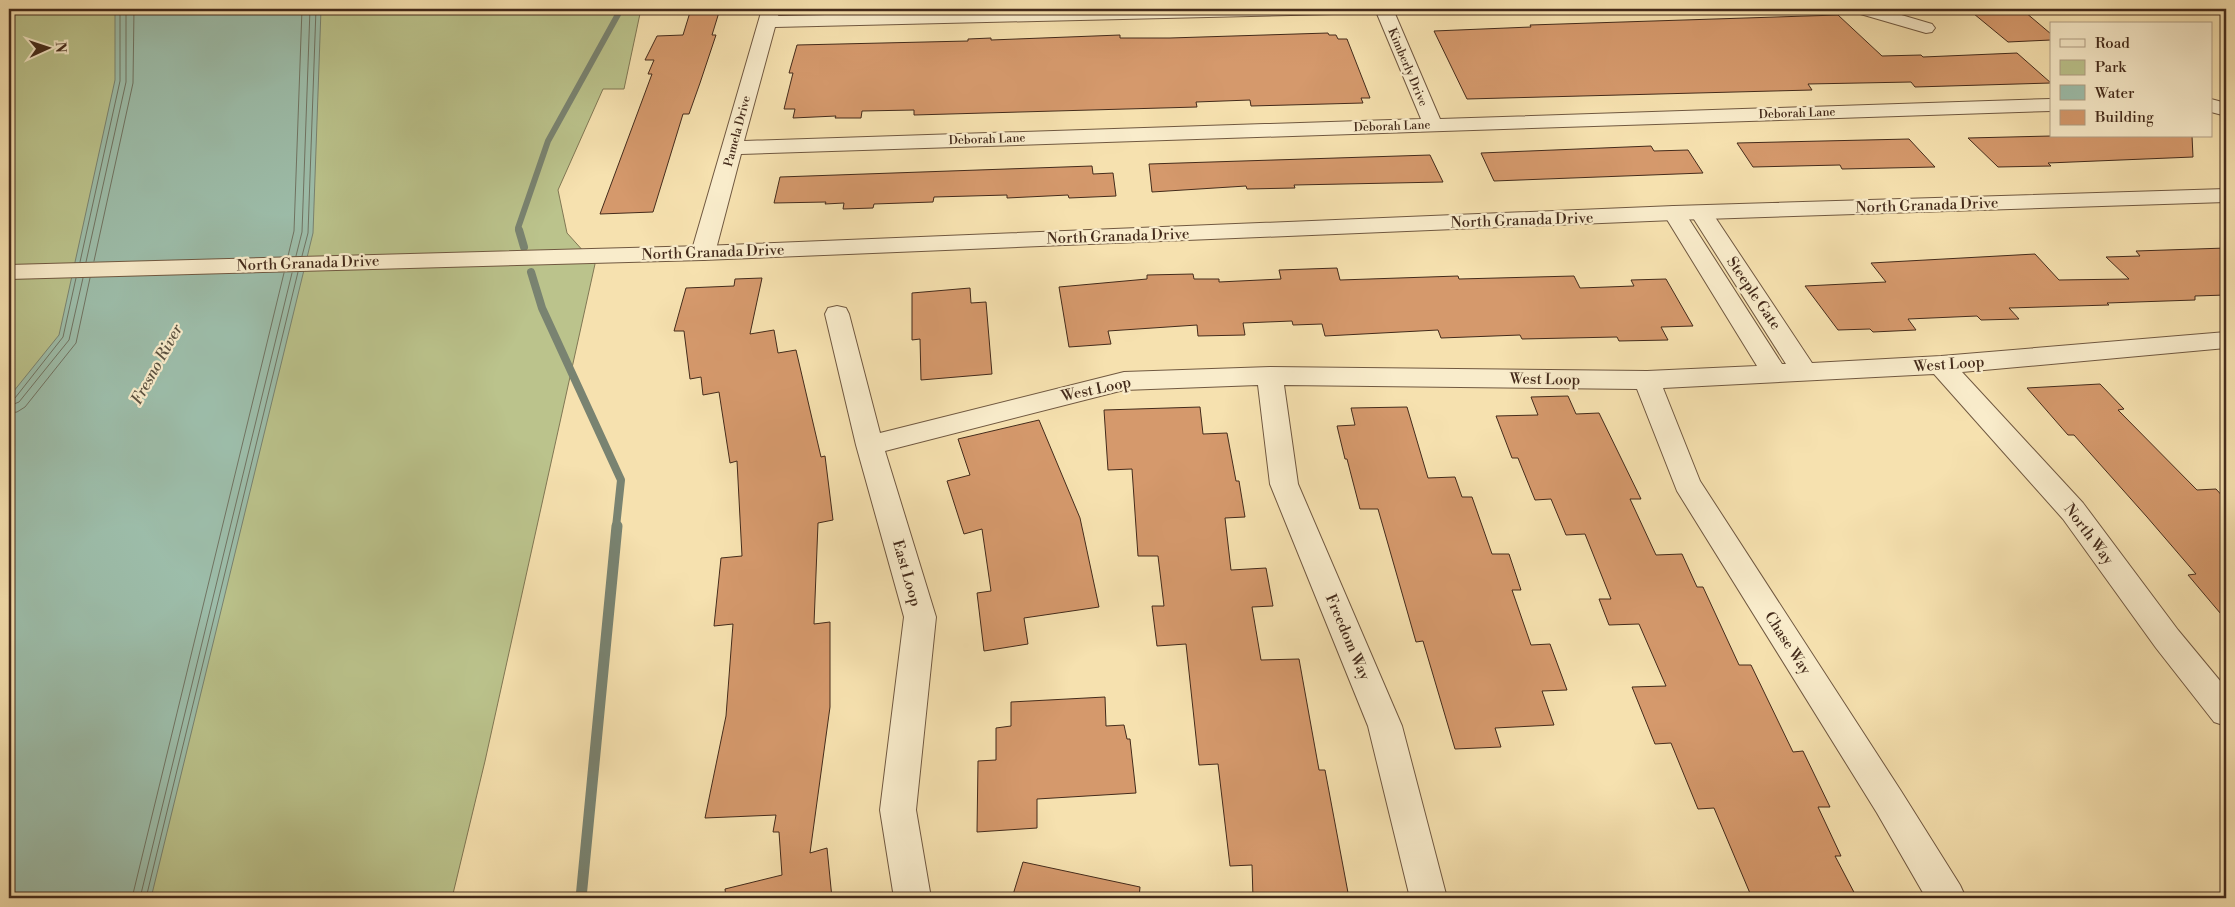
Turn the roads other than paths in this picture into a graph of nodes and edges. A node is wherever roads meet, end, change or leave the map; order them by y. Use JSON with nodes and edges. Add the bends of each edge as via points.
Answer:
{"nodes":[{"id":1,"x":1333,"y":9,"type":"edge"},
{"id":2,"x":1384,"y":9,"type":"edge"},
{"id":3,"x":1863,"y":9,"type":"edge"},
{"id":4,"x":1030,"y":12,"type":"edge"},
{"id":5,"x":769,"y":15,"type":"edge"},
{"id":6,"x":1926,"y":28,"type":"dead end"},
{"id":7,"x":2050,"y":105,"type":"edge"},
{"id":8,"x":2212,"y":105,"type":"edge"},
{"id":9,"x":2226,"y":110,"type":"edge"},
{"id":10,"x":1433,"y":125,"type":"junction"},
{"id":11,"x":733,"y":148,"type":"junction"},
{"id":12,"x":2226,"y":195,"type":"edge"},
{"id":13,"x":1701,"y":213,"type":"junction"},
{"id":14,"x":1674,"y":214,"type":"junction"},
{"id":15,"x":703,"y":253,"type":"junction"},
{"id":16,"x":9,"y":272,"type":"edge"},
{"id":17,"x":837,"y":314,"type":"dead end"},
{"id":18,"x":2226,"y":340,"type":"edge"},
{"id":19,"x":1941,"y":365,"type":"junction"},
{"id":20,"x":1805,"y":373,"type":"junction"},
{"id":21,"x":1775,"y":374,"type":"junction"},
{"id":22,"x":1270,"y":376,"type":"junction"},
{"id":23,"x":1647,"y":380,"type":"junction"},
{"id":24,"x":870,"y":445,"type":"junction"},
{"id":25,"x":2226,"y":712,"type":"edge"},
{"id":26,"x":912,"y":898,"type":"edge"},
{"id":27,"x":1428,"y":898,"type":"edge"},
{"id":28,"x":1947,"y":898,"type":"edge"}],
"edges":[{"from":1,"to":4,"type":"street"},
{"from":2,"to":10,"type":"street","name":"Kimberly Drive"},
{"from":3,"to":6,"type":"street"},
{"from":4,"to":5,"type":"street"},
{"from":5,"to":11,"type":"street","name":"Pamela Drive"},
{"from":7,"to":10,"type":"street","name":"Deborah Lane"},
{"from":8,"to":9,"type":"street"},
{"from":10,"to":11,"type":"street","name":"Deborah Lane"},
{"from":11,"to":15,"type":"street","name":"Pamela Drive"},
{"from":12,"to":13,"type":"street","name":"North Granada Drive"},
{"from":13,"to":14,"type":"street","name":"North Granada Drive"},
{"from":13,"to":20,"type":"street","name":"Steeple Gate"},
{"from":14,"to":15,"type":"street","name":"North Granada Drive"},
{"from":14,"to":21,"type":"street","name":"Steeple Gate"},
{"from":15,"to":16,"type":"street","name":"North Granada Drive"},
{"from":17,"to":24,"type":"street","name":"East Loop"},
{"from":18,"to":19,"type":"street","name":"West Loop"},
{"from":19,"to":20,"type":"street","name":"West Loop"},
{"from":19,"to":25,"type":"street","name":"North Way","via":[[2073,511],[2167,639]]},
{"from":20,"to":21,"type":"street","name":"West Loop"},
{"from":21,"to":23,"type":"street","name":"West Loop"},
{"from":22,"to":23,"type":"street","name":"West Loop"},
{"from":22,"to":24,"type":"street","name":"West Loop","via":[[1124,381]]},
{"from":22,"to":27,"type":"street","name":"Freedom Way","via":[[1284,484],[1385,726]]},
{"from":23,"to":28,"type":"street","name":"Chase Way","via":[[1687,484]]},
{"from":24,"to":26,"type":"street","name":"East Loop","via":[[920,617],[898,810]]}]}
